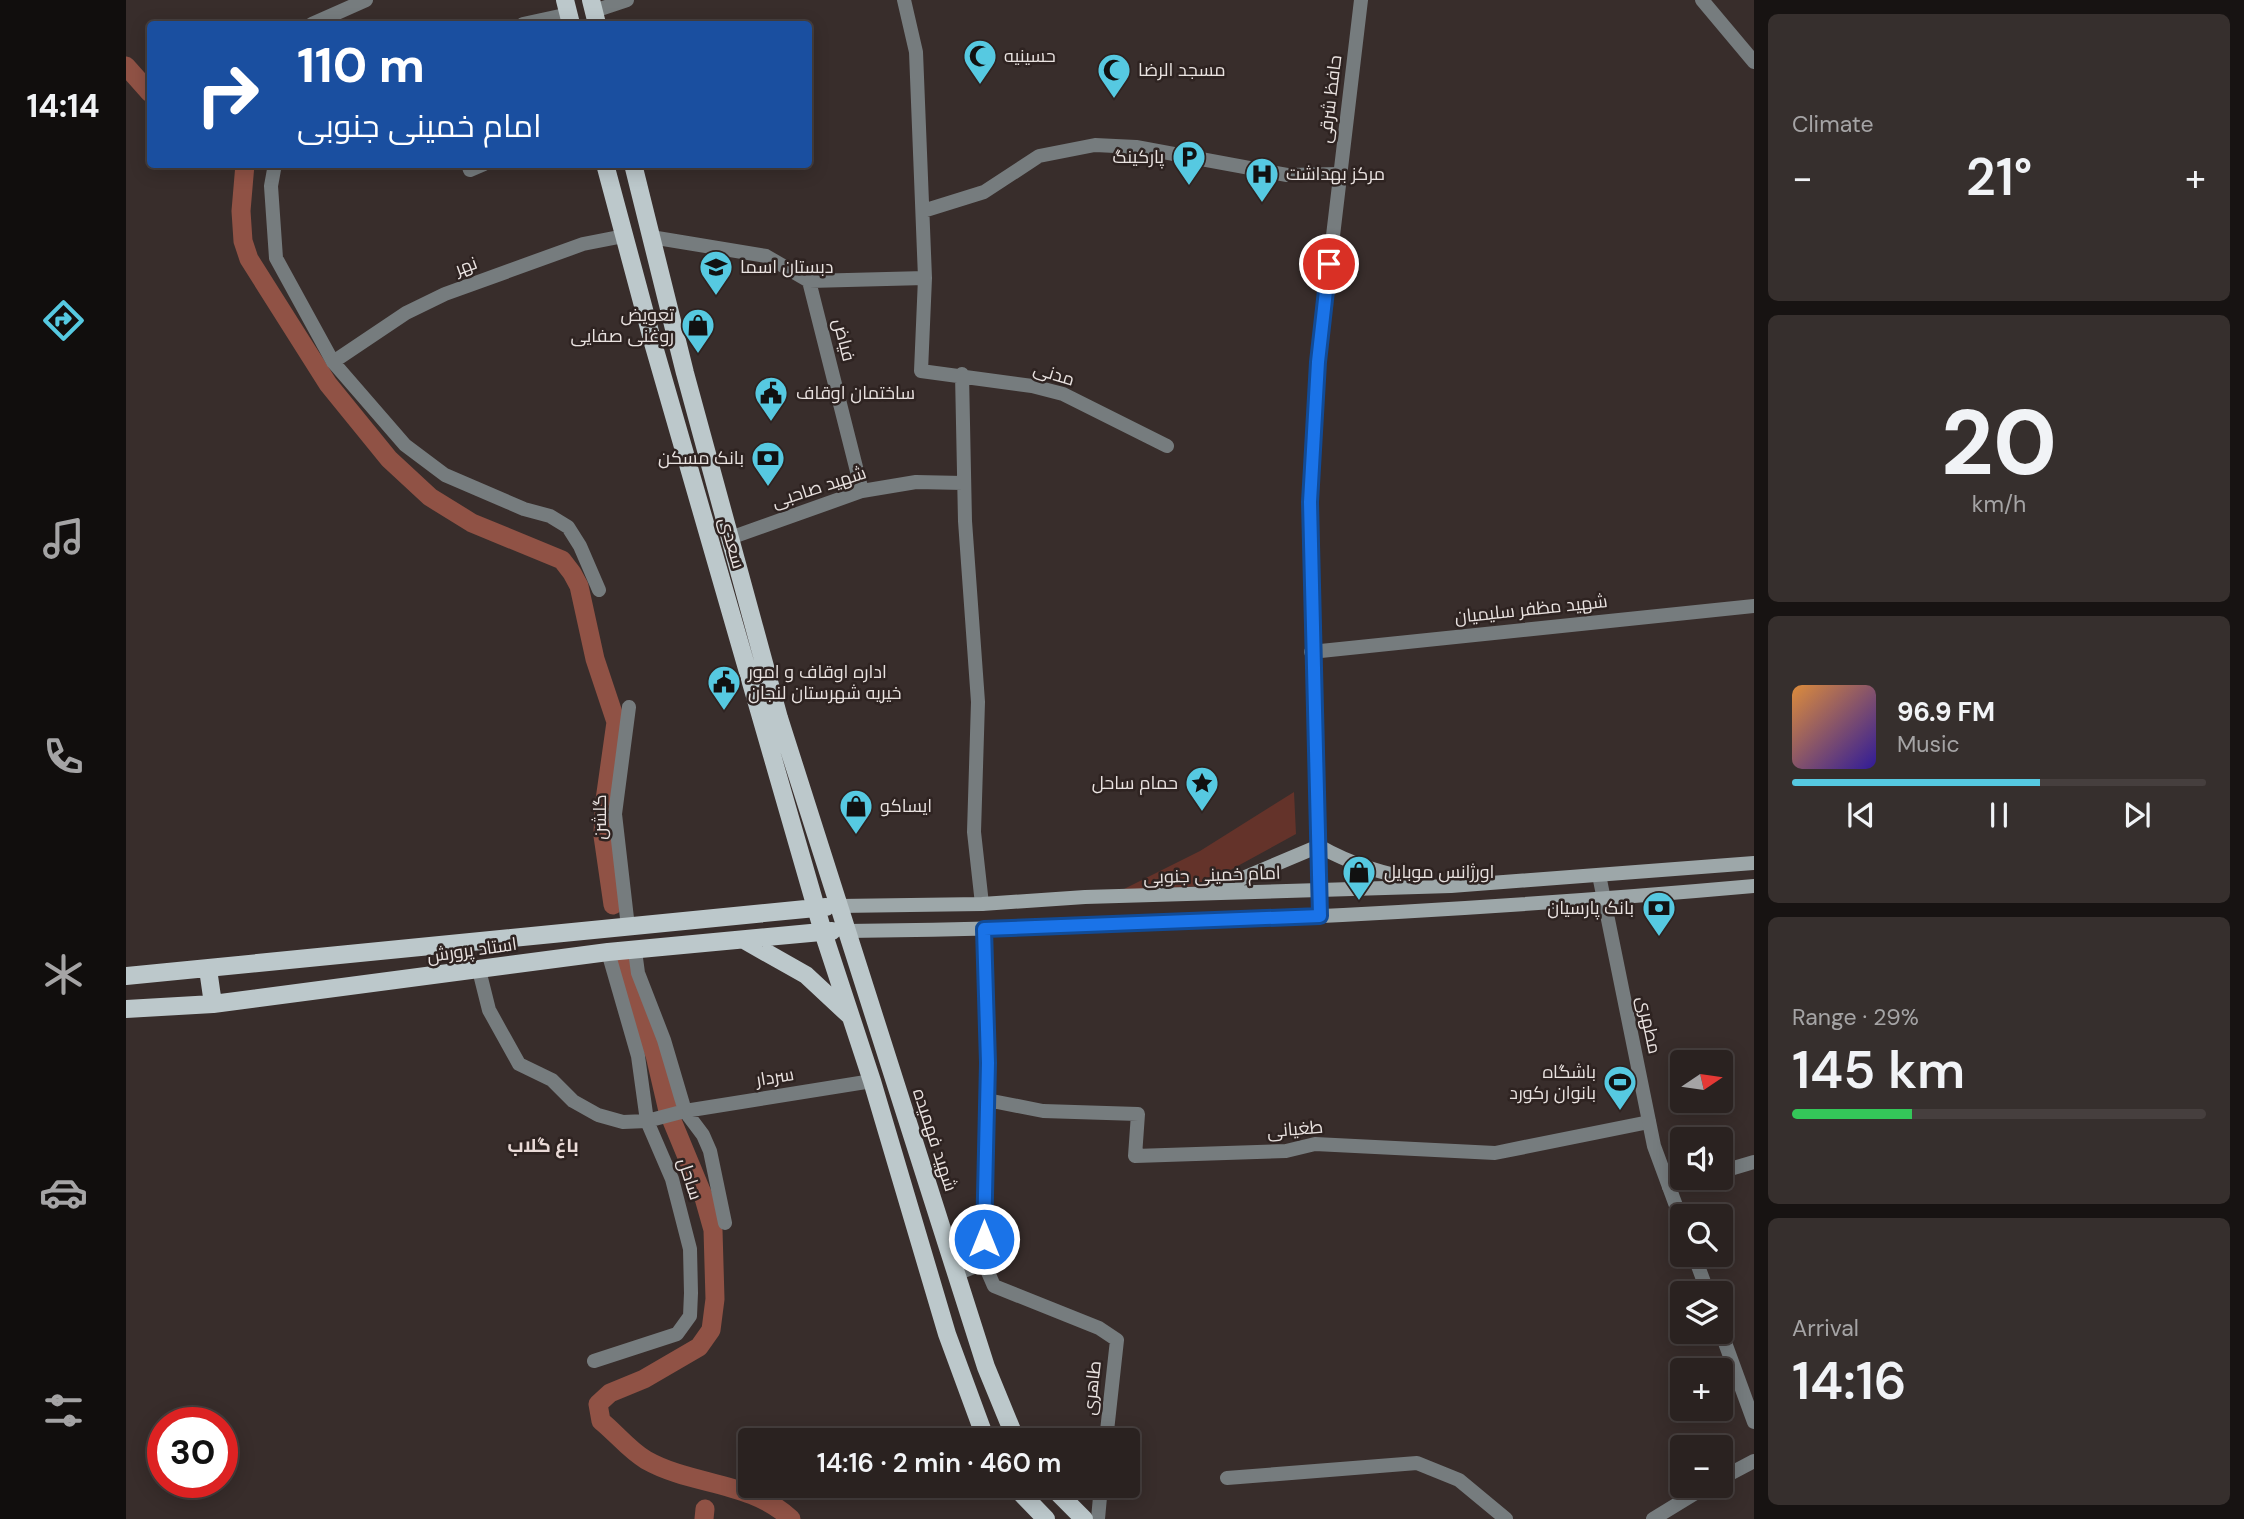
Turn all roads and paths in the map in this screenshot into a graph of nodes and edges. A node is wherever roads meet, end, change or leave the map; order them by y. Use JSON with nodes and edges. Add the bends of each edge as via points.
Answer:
{"nodes":[{"id":1,"x":627,"y":0,"type":"edge"},
{"id":2,"x":904,"y":0,"type":"edge"},
{"id":3,"x":1362,"y":0,"type":"edge"},
{"id":4,"x":1702,"y":0,"type":"edge"},
{"id":5,"x":361,"y":1,"type":"edge"},
{"id":6,"x":594,"y":12,"type":"edge"},
{"id":7,"x":568,"y":13,"type":"edge"},
{"id":8,"x":318,"y":21,"type":"edge"},
{"id":9,"x":535,"y":21,"type":"edge"},
{"id":10,"x":1754,"y":62,"type":"edge"},
{"id":11,"x":274,"y":168,"type":"edge"},
{"id":12,"x":606,"y":168,"type":"edge"},
{"id":13,"x":634,"y":168,"type":"edge"},
{"id":14,"x":1340,"y":174,"type":"junction"},
{"id":15,"x":923,"y":211,"type":"junction"},
{"id":16,"x":624,"y":236,"type":"junction"},
{"id":17,"x":651,"y":237,"type":"junction"},
{"id":18,"x":925,"y":278,"type":"junction"},
{"id":19,"x":809,"y":281,"type":"junction"},
{"id":20,"x":333,"y":362,"type":"junction"},
{"id":21,"x":962,"y":374,"type":"junction"},
{"id":22,"x":1167,"y":446,"type":"dead end"},
{"id":23,"x":964,"y":483,"type":"junction"},
{"id":24,"x":862,"y":491,"type":"junction"},
{"id":25,"x":730,"y":538,"type":"junction"},
{"id":26,"x":710,"y":543,"type":"junction"},
{"id":27,"x":599,"y":590,"type":"dead end"},
{"id":28,"x":1754,"y":606,"type":"edge"},
{"id":29,"x":1311,"y":652,"type":"junction"},
{"id":30,"x":629,"y":707,"type":"dead end"},
{"id":31,"x":1319,"y":846,"type":"junction"},
{"id":32,"x":1754,"y":863,"type":"edge"},
{"id":33,"x":1599,"y":874,"type":"junction"},
{"id":34,"x":1451,"y":886,"type":"junction"},
{"id":35,"x":1754,"y":886,"type":"edge"},
{"id":36,"x":1320,"y":890,"type":"junction"},
{"id":37,"x":1201,"y":895,"type":"junction"},
{"id":38,"x":1604,"y":899,"type":"junction"},
{"id":39,"x":982,"y":904,"type":"junction"},
{"id":40,"x":839,"y":906,"type":"junction"},
{"id":41,"x":816,"y":908,"type":"junction"},
{"id":42,"x":1320,"y":916,"type":"junction"},
{"id":43,"x":628,"y":927,"type":"junction"},
{"id":44,"x":984,"y":929,"type":"junction"},
{"id":45,"x":847,"y":931,"type":"junction"},
{"id":46,"x":823,"y":932,"type":"junction"},
{"id":47,"x":744,"y":940,"type":"junction"},
{"id":48,"x":635,"y":951,"type":"junction"},
{"id":49,"x":608,"y":952,"type":"junction"},
{"id":50,"x":208,"y":968,"type":"junction"},
{"id":51,"x":479,"y":970,"type":"junction"},
{"id":52,"x":126,"y":976,"type":"edge"},
{"id":53,"x":213,"y":1004,"type":"junction"},
{"id":54,"x":126,"y":1009,"type":"edge"},
{"id":55,"x":850,"y":1017,"type":"junction"},
{"id":56,"x":872,"y":1081,"type":"junction"},
{"id":57,"x":987,"y":1100,"type":"junction"},
{"id":58,"x":685,"y":1111,"type":"junction"},
{"id":59,"x":647,"y":1121,"type":"junction"},
{"id":60,"x":1649,"y":1122,"type":"junction"},
{"id":61,"x":1754,"y":1162,"type":"edge"},
{"id":62,"x":1733,"y":1168,"type":"edge"},
{"id":63,"x":1669,"y":1188,"type":"joint"},
{"id":64,"x":1675,"y":1204,"type":"edge"},
{"id":65,"x":725,"y":1223,"type":"dead end"},
{"id":66,"x":984,"y":1263,"type":"junction"},
{"id":67,"x":956,"y":1274,"type":"junction"},
{"id":68,"x":1725,"y":1344,"type":"edge"},
{"id":69,"x":594,"y":1361,"type":"dead end"},
{"id":70,"x":1754,"y":1422,"type":"edge"},
{"id":71,"x":982,"y":1428,"type":"edge"},
{"id":72,"x":1011,"y":1428,"type":"edge"},
{"id":73,"x":1107,"y":1428,"type":"edge"},
{"id":74,"x":1754,"y":1461,"type":"edge"},
{"id":75,"x":1733,"y":1472,"type":"edge"},
{"id":76,"x":1227,"y":1478,"type":"dead end"},
{"id":77,"x":1026,"y":1498,"type":"edge"},
{"id":78,"x":1063,"y":1498,"type":"edge"},
{"id":79,"x":1100,"y":1498,"type":"edge"},
{"id":80,"x":1687,"y":1498,"type":"edge"},
{"id":81,"x":1046,"y":1519,"type":"edge"},
{"id":82,"x":1084,"y":1519,"type":"edge"},
{"id":83,"x":1098,"y":1519,"type":"edge"},
{"id":84,"x":1506,"y":1519,"type":"edge"},
{"id":85,"x":1653,"y":1519,"type":"edge"}],
"edges":[{"from":1,"to":6,"type":"street"},
{"from":2,"to":15,"type":"street","via":[[916,52]]},
{"from":3,"to":14,"type":"street","name":"حافظ شرقی"},
{"from":4,"to":10,"type":"street"},
{"from":5,"to":8,"type":"street"},
{"from":7,"to":9,"type":"street"},
{"from":11,"to":20,"type":"street","via":[[275,258]]},
{"from":12,"to":16,"type":"main road","name":"سعدی"},
{"from":13,"to":17,"type":"main road","name":"سعدی"},
{"from":14,"to":15,"type":"street","via":[[1287,175],[1136,146],[1095,145],[1039,156],[984,191]]},
{"from":14,"to":29,"type":"street","name":"حافظ شرقی","via":[[1317,373],[1310,502]]},
{"from":15,"to":18,"type":"street"},
{"from":16,"to":17,"type":"main road"},
{"from":16,"to":20,"type":"street","name":"نهر","via":[[583,244],[445,294],[406,313]]},
{"from":16,"to":26,"type":"main road","name":"سعدی"},
{"from":17,"to":19,"type":"street","via":[[766,256]]},
{"from":17,"to":25,"type":"main road","name":"سعدی"},
{"from":18,"to":19,"type":"street"},
{"from":18,"to":21,"type":"street","name":"مدنی","via":[[920,371]]},
{"from":19,"to":24,"type":"street","name":"فیاض"},
{"from":20,"to":27,"type":"street","via":[[405,445],[445,475],[568,527]]},
{"from":21,"to":22,"type":"street","name":"مدنی","via":[[1063,394]]},
{"from":21,"to":23,"type":"street"},
{"from":23,"to":24,"type":"street","name":"شهید صاحبی","via":[[916,482]]},
{"from":23,"to":39,"type":"street","via":[[978,702],[974,832]]},
{"from":24,"to":25,"type":"street","name":"شهید صاحبی"},
{"from":25,"to":26,"type":"main road"},
{"from":25,"to":40,"type":"main road","name":"سعدی","via":[[779,718]]},
{"from":26,"to":41,"type":"main road","name":"سعدی"},
{"from":28,"to":29,"type":"street","name":"شهید مظفر سلیمیان"},
{"from":29,"to":31,"type":"street","name":"حافظ شرقی"},
{"from":30,"to":43,"type":"street","name":"گلشن","via":[[615,814]]},
{"from":31,"to":34,"type":"main road","via":[[1383,874]]},
{"from":31,"to":36,"type":"street","name":"حافظ شرقی"},
{"from":31,"to":37,"type":"main road"},
{"from":32,"to":33,"type":"main road","name":"امام خمینی جنوبی"},
{"from":33,"to":34,"type":"main road","name":"امام خمینی جنوبی"},
{"from":33,"to":38,"type":"street","name":"مطهری"},
{"from":34,"to":36,"type":"main road","name":"امام خمینی جنوبی"},
{"from":35,"to":38,"type":"main road"},
{"from":36,"to":37,"type":"main road","name":"امام خمینی جنوبی"},
{"from":36,"to":42,"type":"street","name":"حافظ شرقی"},
{"from":37,"to":39,"type":"main road","name":"امام خمینی جنوبی"},
{"from":38,"to":42,"type":"main road"},
{"from":38,"to":60,"type":"street","name":"مطهری"},
{"from":39,"to":40,"type":"main road","name":"امام خمینی جنوبی"},
{"from":40,"to":41,"type":"main road","name":"استاد پرورش"},
{"from":40,"to":45,"type":"main road","name":"سعدی"},
{"from":41,"to":43,"type":"main road","name":"استاد پرورش"},
{"from":41,"to":46,"type":"main road","name":"سعدی"},
{"from":42,"to":44,"type":"main road"},
{"from":43,"to":50,"type":"main road","name":"استاد پرورش"},
{"from":44,"to":45,"type":"main road"},
{"from":44,"to":57,"type":"street"},
{"from":45,"to":46,"type":"main road","name":"استاد پرورش"},
{"from":45,"to":67,"type":"main road","name":"شهید فهمیده"},
{"from":46,"to":47,"type":"main road","name":"استاد پرورش"},
{"from":46,"to":55,"type":"main road"},
{"from":47,"to":48,"type":"main road","name":"استاد پرورش"},
{"from":47,"to":55,"type":"main road","via":[[806,975]]},
{"from":48,"to":49,"type":"main road","name":"استاد پرورش"},
{"from":48,"to":58,"type":"street","via":[[638,973]]},
{"from":49,"to":51,"type":"main road","name":"استاد پرورش"},
{"from":49,"to":59,"type":"street","name":"ساحل","via":[[638,1056]]},
{"from":50,"to":52,"type":"main road","name":"استاد پرورش"},
{"from":50,"to":53,"type":"main road"},
{"from":51,"to":53,"type":"main road","name":"استاد پرورش"},
{"from":51,"to":59,"type":"street","name":"سردار","via":[[489,1010],[519,1064],[552,1080],[573,1101],[598,1115],[623,1122]]},
{"from":53,"to":54,"type":"main road","name":"استاد پرورش"},
{"from":55,"to":56,"type":"main road"},
{"from":56,"to":58,"type":"street","name":"سردار"},
{"from":56,"to":71,"type":"main road","via":[[947,1334]]},
{"from":57,"to":60,"type":"street","name":"طغیانی","via":[[1043,1111],[1138,1114],[1135,1156],[1286,1151],[1315,1144],[1495,1153]]},
{"from":57,"to":66,"type":"street"},
{"from":58,"to":59,"type":"street","name":"سردار"},
{"from":58,"to":65,"type":"street","via":[[710,1151]]},
{"from":59,"to":69,"type":"street","name":"ساحل","via":[[672,1179],[690,1249],[690,1316],[677,1334]]},
{"from":60,"to":63,"type":"street","name":"مطهری"},
{"from":61,"to":62,"type":"street"},
{"from":63,"to":64,"type":"street","name":"مطهری"},
{"from":66,"to":67,"type":"street"},
{"from":66,"to":73,"type":"street","name":"طاهری","via":[[994,1286],[1099,1328],[1116,1340]]},
{"from":67,"to":72,"type":"main road","name":"شهید فهمیده"},
{"from":68,"to":70,"type":"street"},
{"from":74,"to":75,"type":"street"},
{"from":76,"to":84,"type":"street","via":[[1417,1463],[1459,1480]]},
{"from":77,"to":81,"type":"main road"},
{"from":78,"to":82,"type":"main road"},
{"from":79,"to":83,"type":"street"},
{"from":80,"to":85,"type":"street"}]}
